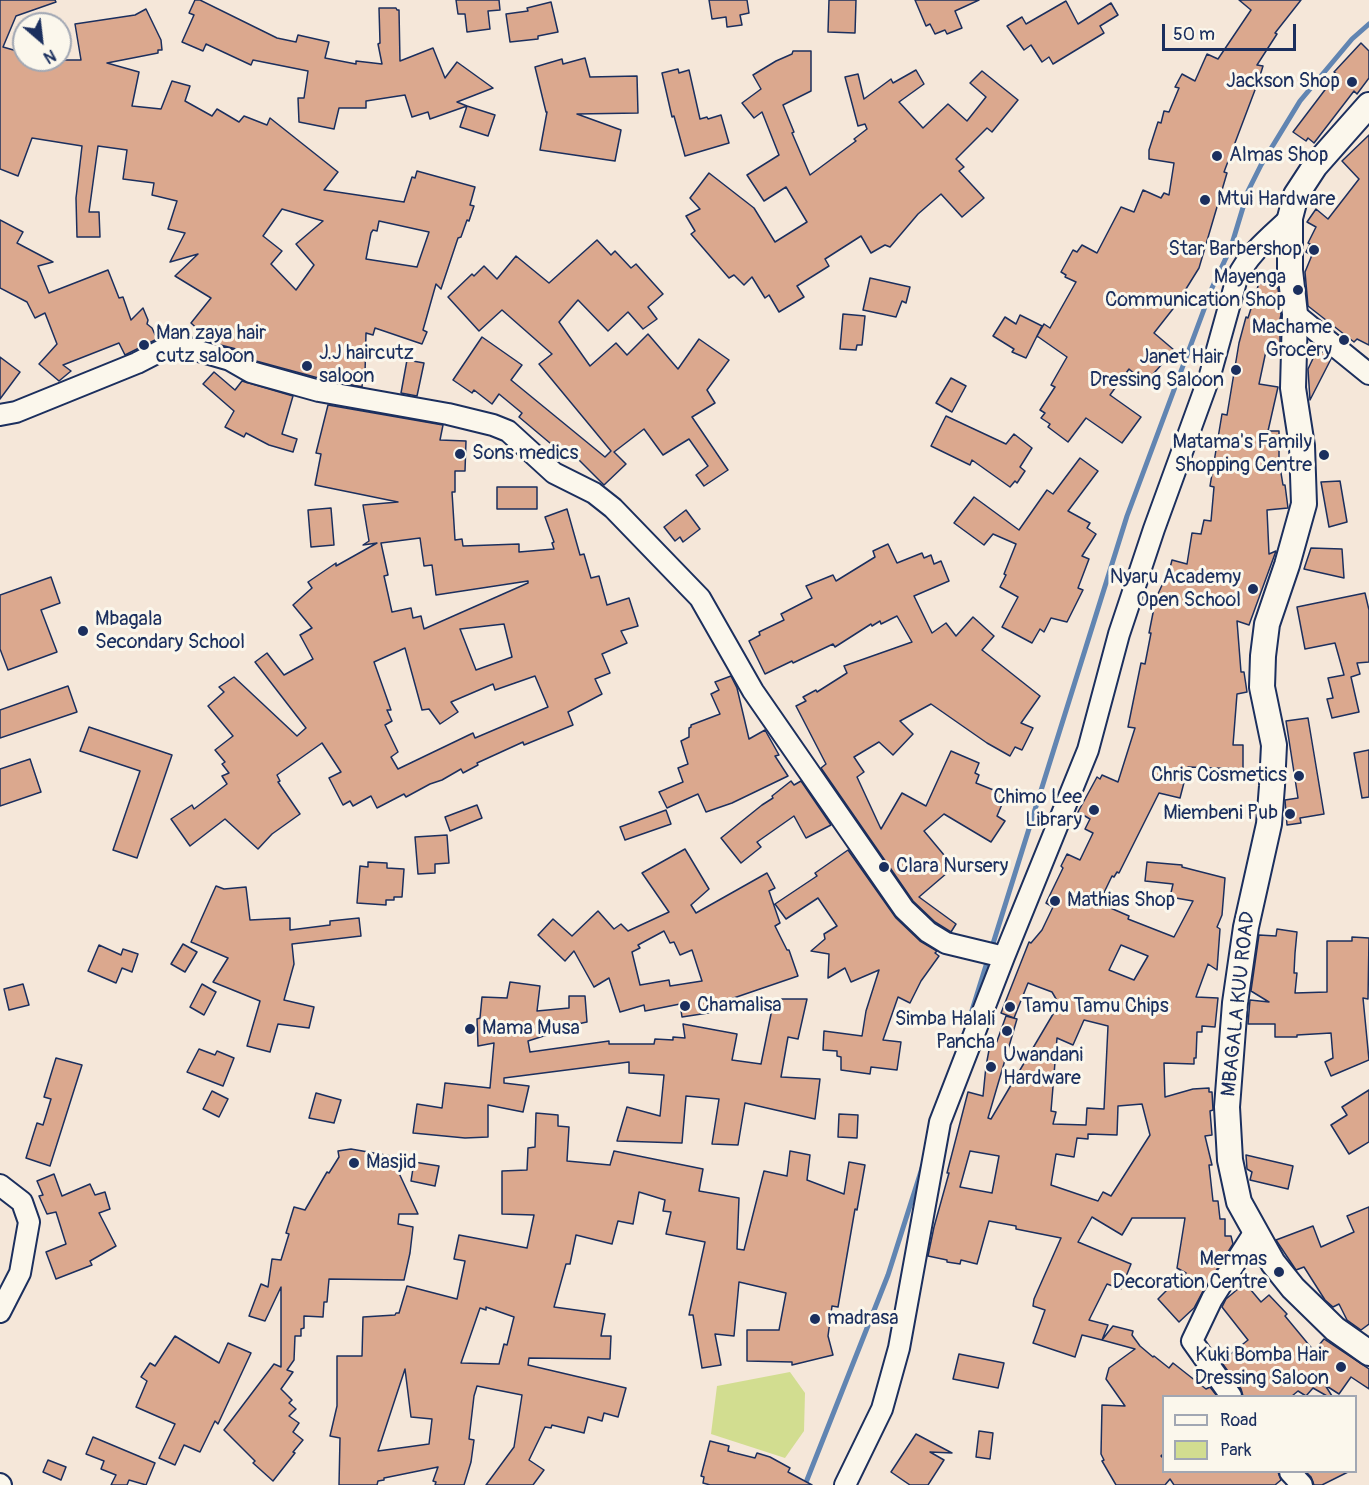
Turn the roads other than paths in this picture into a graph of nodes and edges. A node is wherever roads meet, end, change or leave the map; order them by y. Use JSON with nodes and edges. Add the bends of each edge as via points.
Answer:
{"nodes":[{"id":1,"x":1369,"y":105,"type":"edge"},
{"id":2,"x":1290,"y":218,"type":"junction"},
{"id":3,"x":1295,"y":314,"type":"junction"},
{"id":4,"x":1369,"y":374,"type":"edge"},
{"id":5,"x":0,"y":415,"type":"edge"},
{"id":6,"x":1004,"y":957,"type":"junction"},
{"id":7,"x":0,"y":1185,"type":"edge"},
{"id":8,"x":1256,"y":1230,"type":"junction"},
{"id":9,"x":0,"y":1312,"type":"edge"},
{"id":10,"x":1368,"y":1350,"type":"edge"},
{"id":11,"x":1230,"y":1395,"type":"edge"},
{"id":12,"x":1291,"y":1473,"type":"edge"},
{"id":13,"x":844,"y":1485,"type":"edge"},
{"id":14,"x":1302,"y":1485,"type":"edge"}],
"edges":[{"from":1,"to":2,"type":"street","name":"MBAGALA KUU ROAD","via":[[1315,166],[1296,195]]},
{"from":2,"to":3,"type":"street","name":"MBAGALA KUU ROAD"},
{"from":2,"to":6,"type":"street","via":[[1253,254],[1237,278],[1210,375],[1119,634],[1088,750]]},
{"from":3,"to":4,"type":"street"},
{"from":3,"to":8,"type":"street","name":"MBAGALA KUU ROAD","via":[[1293,388],[1302,446],[1304,504],[1267,624],[1262,687],[1274,745],[1269,824],[1246,927],[1227,1107],[1230,1160],[1239,1202]]},
{"from":5,"to":6,"type":"street","via":[[137,363],[170,346],[230,360],[251,372],[319,391],[448,414],[508,431],[554,473],[594,493],[613,508],[700,598],[753,691],[904,909],[946,943]]},
{"from":6,"to":13,"type":"street","via":[[940,1122],[898,1348],[882,1409]]},
{"from":7,"to":9,"type":"street","via":[[22,1202],[29,1222],[20,1273]]},
{"from":8,"to":10,"type":"street","name":"MBAGALA KUU ROAD","via":[[1273,1263],[1293,1288],[1335,1329]]},
{"from":8,"to":11,"type":"street","via":[[1212,1299],[1192,1341]]},
{"from":12,"to":14,"type":"street"}]}
